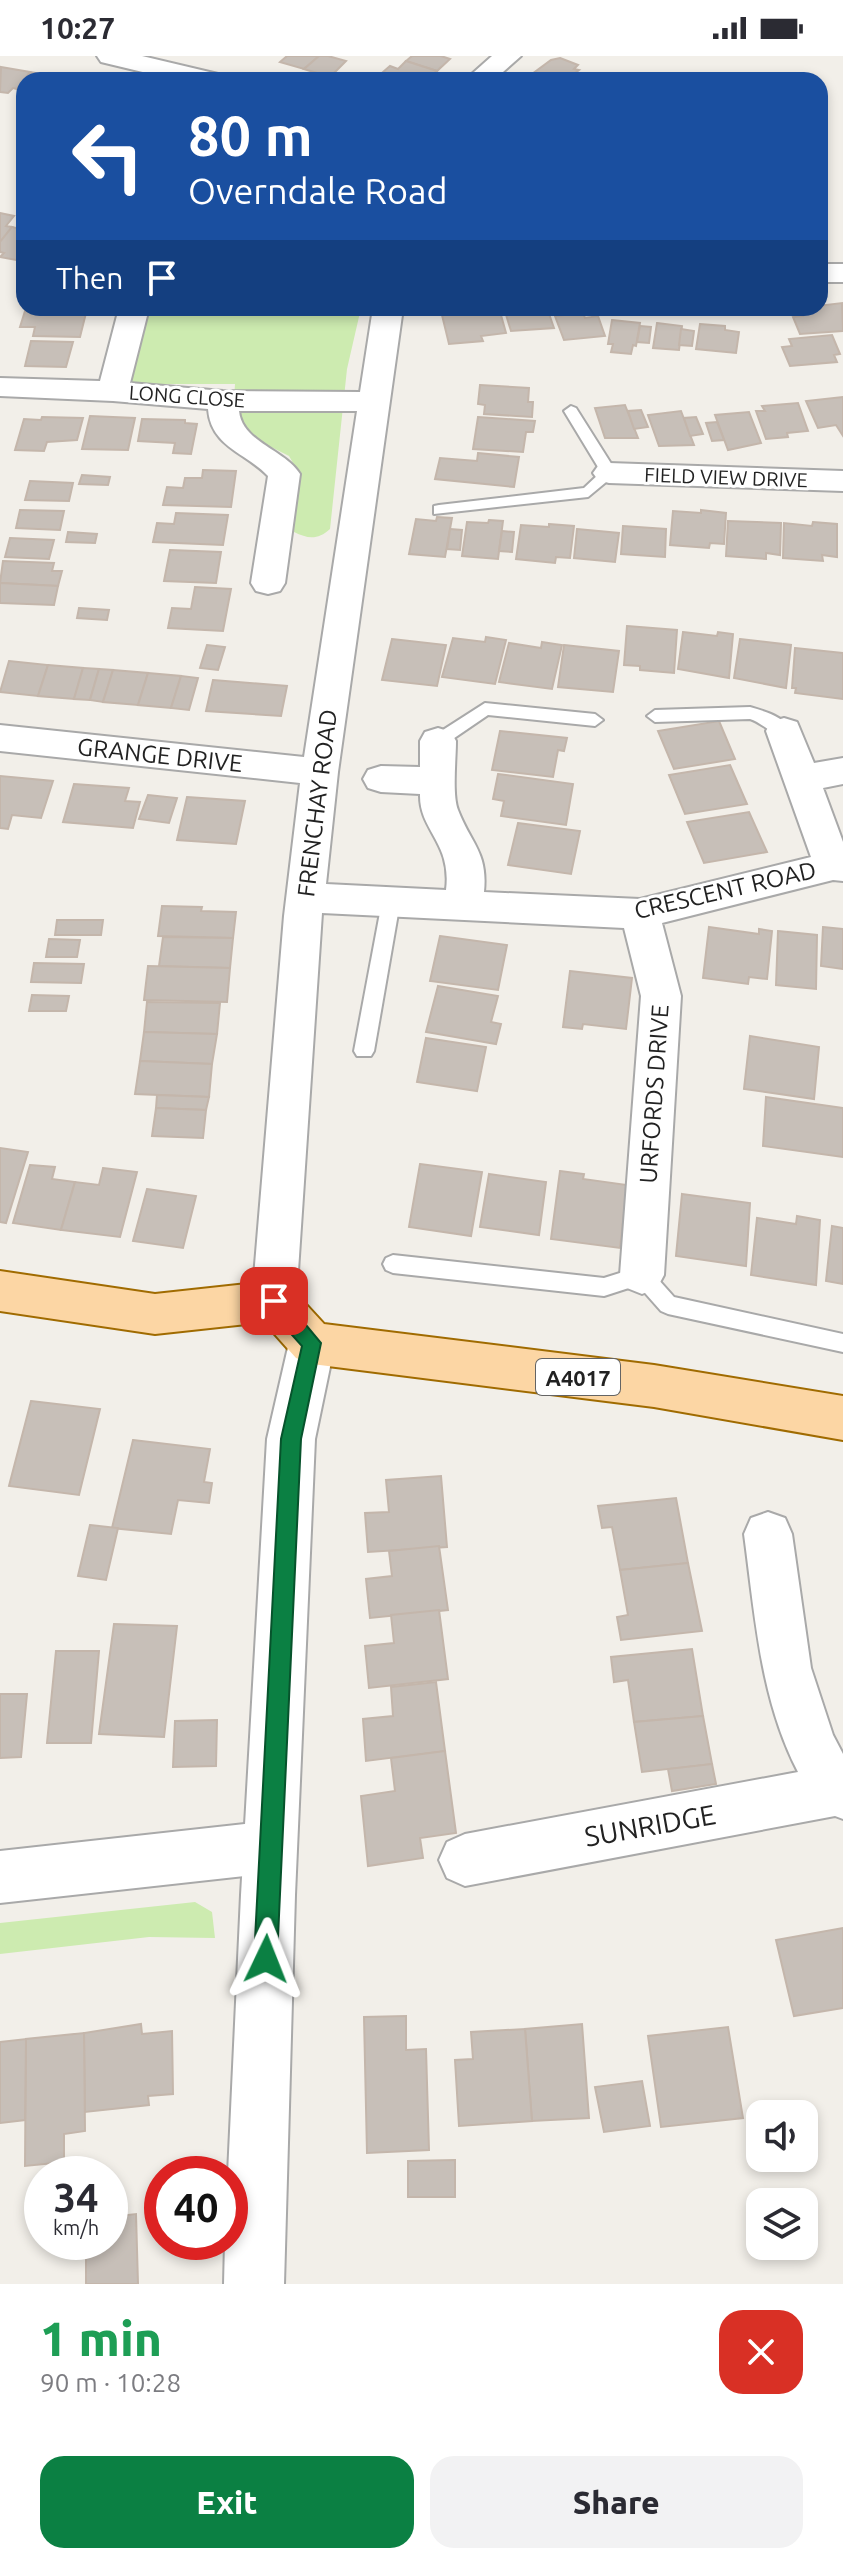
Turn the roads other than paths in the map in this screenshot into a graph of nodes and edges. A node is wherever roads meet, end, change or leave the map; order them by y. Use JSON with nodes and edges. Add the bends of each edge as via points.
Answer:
{"nodes":[{"id":1,"x":110,"y":56,"type":"edge"},
{"id":2,"x":508,"y":56,"type":"edge"},
{"id":3,"x":174,"y":63,"type":"edge"},
{"id":4,"x":193,"y":72,"type":"edge"},
{"id":5,"x":488,"y":72,"type":"edge"},
{"id":6,"x":132,"y":316,"type":"edge"},
{"id":7,"x":387,"y":316,"type":"edge"},
{"id":8,"x":113,"y":391,"type":"junction"},
{"id":9,"x":3,"y":398,"type":"edge"},
{"id":10,"x":223,"y":401,"type":"junction"},
{"id":11,"x":375,"y":402,"type":"junction"},
{"id":12,"x":571,"y":411,"type":"dead end"},
{"id":13,"x":609,"y":473,"type":"junction"},
{"id":14,"x":843,"y":481,"type":"edge"},
{"id":15,"x":439,"y":510,"type":"dead end"},
{"id":16,"x":282,"y":563,"type":"dead end"},
{"id":17,"x":655,"y":716,"type":"dead end"},
{"id":18,"x":595,"y":720,"type":"dead end"},
{"id":19,"x":784,"y":731,"type":"joint"},
{"id":20,"x":0,"y":738,"type":"edge"},
{"id":21,"x":438,"y":741,"type":"joint"},
{"id":22,"x":843,"y":771,"type":"edge"},
{"id":23,"x":320,"y":772,"type":"junction"},
{"id":24,"x":803,"y":778,"type":"junction"},
{"id":25,"x":381,"y":779,"type":"dead end"},
{"id":26,"x":436,"y":781,"type":"junction"},
{"id":27,"x":838,"y":866,"type":"edge"},
{"id":28,"x":305,"y":898,"type":"junction"},
{"id":29,"x":391,"y":902,"type":"junction"},
{"id":30,"x":463,"y":905,"type":"junction"},
{"id":31,"x":640,"y":914,"type":"junction"},
{"id":32,"x":364,"y":1051,"type":"dead end"},
{"id":33,"x":393,"y":1264,"type":"dead end"},
{"id":34,"x":642,"y":1275,"type":"junction"},
{"id":35,"x":0,"y":1291,"type":"edge"},
{"id":36,"x":274,"y":1301,"type":"junction"},
{"id":37,"x":312,"y":1343,"type":"junction"},
{"id":38,"x":843,"y":1343,"type":"edge"},
{"id":39,"x":843,"y":1418,"type":"edge"},
{"id":40,"x":768,"y":1534,"type":"dead end"},
{"id":41,"x":839,"y":1792,"type":"edge"},
{"id":42,"x":271,"y":1847,"type":"junction"},
{"id":43,"x":465,"y":1860,"type":"dead end"},
{"id":44,"x":0,"y":1877,"type":"edge"},
{"id":45,"x":254,"y":2284,"type":"edge"}],
"edges":[{"from":1,"to":3,"type":"street"},
{"from":2,"to":5,"type":"street"},
{"from":3,"to":4,"type":"street"},
{"from":6,"to":8,"type":"street"},
{"from":7,"to":11,"type":"street","name":"FRENCHAY ROAD"},
{"from":8,"to":9,"type":"street","name":"LONG CLOSE"},
{"from":8,"to":10,"type":"street","name":"LONG CLOSE"},
{"from":10,"to":11,"type":"street","name":"LONG CLOSE"},
{"from":10,"to":16,"type":"street","via":[[223,422],[230,436],[271,458],[284,474]]},
{"from":11,"to":23,"type":"street","name":"FRENCHAY ROAD"},
{"from":12,"to":13,"type":"lane"},
{"from":13,"to":14,"type":"street","name":"FIELD VIEW DRIVE"},
{"from":13,"to":15,"type":"lane","via":[[588,492]]},
{"from":17,"to":19,"type":"lane","via":[[750,713]]},
{"from":18,"to":21,"type":"lane","via":[[485,709]]},
{"from":19,"to":24,"type":"street"},
{"from":20,"to":23,"type":"street","name":"GRANGE DRIVE"},
{"from":21,"to":26,"type":"street"},
{"from":22,"to":24,"type":"street"},
{"from":23,"to":28,"type":"street","name":"FRENCHAY ROAD"},
{"from":24,"to":27,"type":"street"},
{"from":25,"to":26,"type":"street"},
{"from":26,"to":30,"type":"street","via":[[438,808],[467,870]]},
{"from":27,"to":31,"type":"street","name":"CRESCENT ROAD"},
{"from":28,"to":29,"type":"street","name":"CRESCENT ROAD"},
{"from":28,"to":36,"type":"street","name":"FRENCHAY ROAD"},
{"from":29,"to":30,"type":"street","name":"CRESCENT ROAD"},
{"from":29,"to":32,"type":"lane"},
{"from":30,"to":31,"type":"street","name":"CRESCENT ROAD"},
{"from":31,"to":34,"type":"street","name":"URFORDS DRIVE","via":[[661,996]]},
{"from":33,"to":34,"type":"lane","via":[[604,1287]]},
{"from":34,"to":38,"type":"lane","via":[[668,1305]]},
{"from":35,"to":36,"type":"main road","via":[[155,1314]]},
{"from":36,"to":37,"type":"main road"},
{"from":37,"to":39,"type":"main road","number":"A4017","via":[[654,1386]]},
{"from":37,"to":42,"type":"street","via":[[291,1439]]},
{"from":40,"to":41,"type":"street","name":"SUNRIDGE","via":[[786,1668],[811,1745]]},
{"from":41,"to":43,"type":"street","name":"SUNRIDGE"},
{"from":42,"to":44,"type":"street"},
{"from":42,"to":45,"type":"street"}]}
